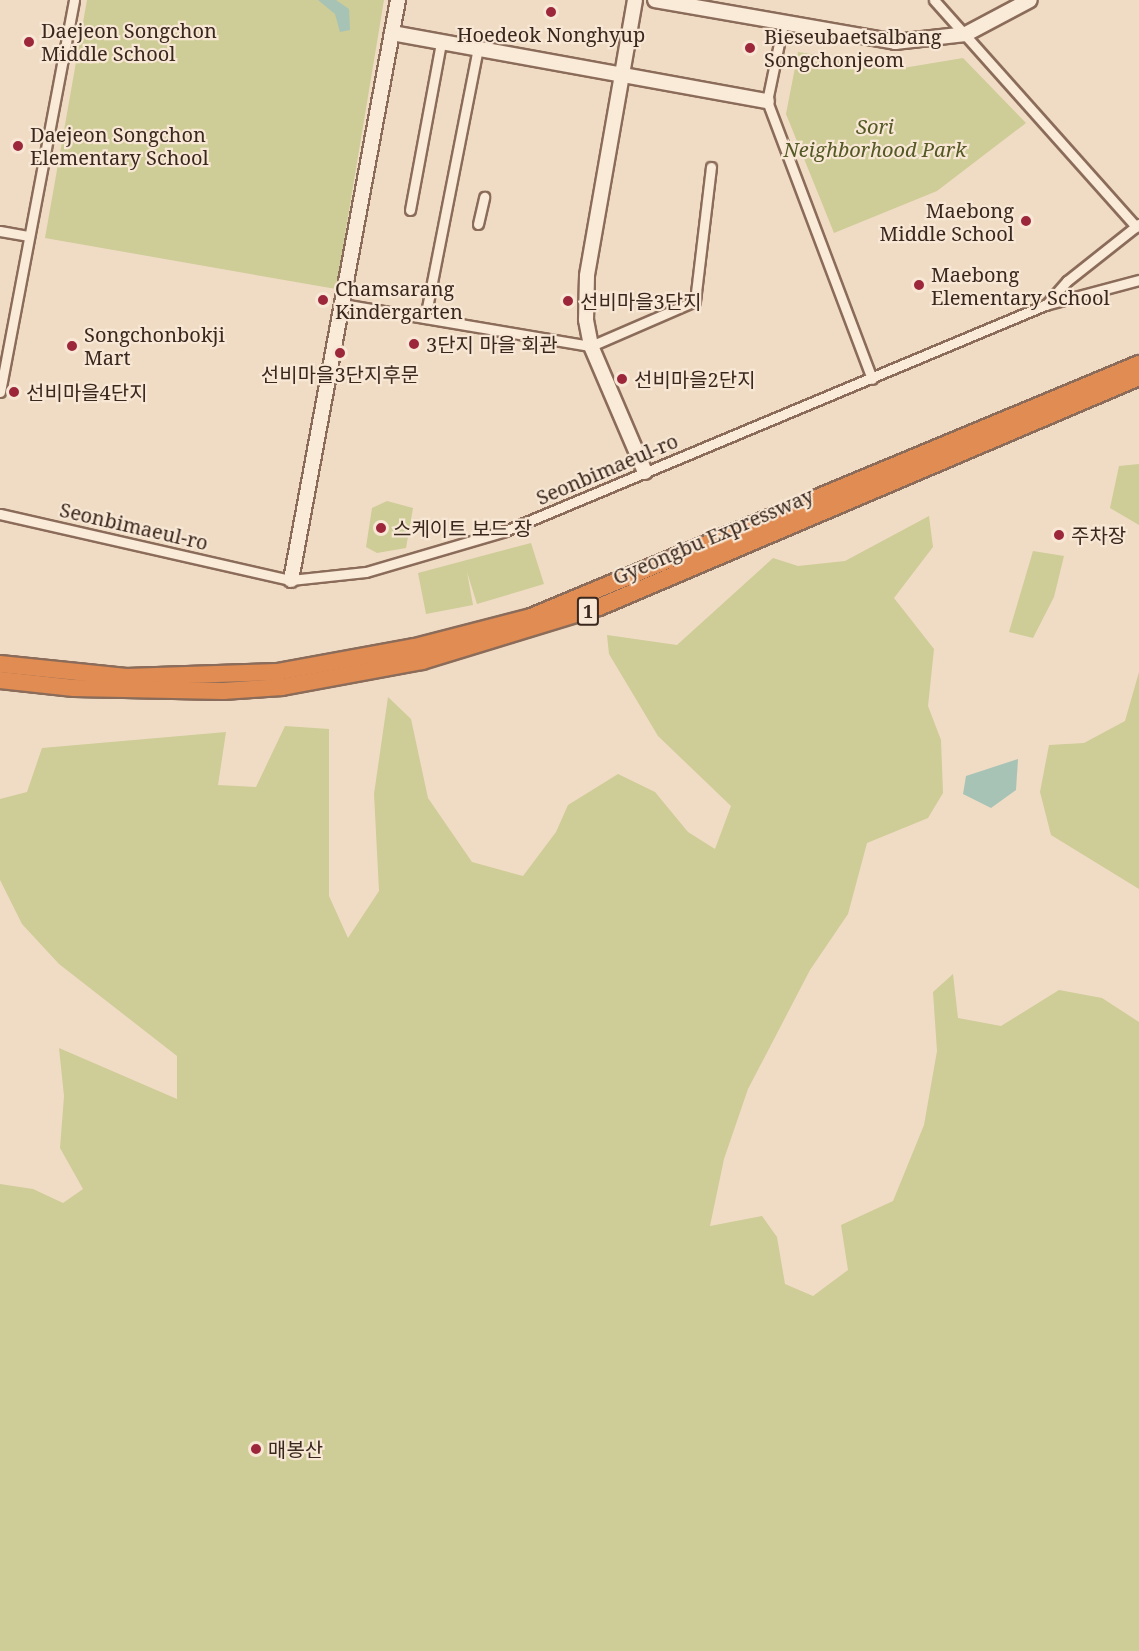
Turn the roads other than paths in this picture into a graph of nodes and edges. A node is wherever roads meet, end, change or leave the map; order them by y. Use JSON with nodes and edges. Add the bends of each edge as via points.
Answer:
{"nodes":[{"id":1,"x":74,"y":0,"type":"edge"},
{"id":2,"x":398,"y":0,"type":"edge"},
{"id":3,"x":635,"y":0,"type":"edge"},
{"id":4,"x":655,"y":0,"type":"edge"},
{"id":5,"x":934,"y":0,"type":"edge"},
{"id":6,"x":1030,"y":0,"type":"edge"},
{"id":7,"x":783,"y":24,"type":"junction"},
{"id":8,"x":392,"y":33,"type":"junction"},
{"id":9,"x":966,"y":34,"type":"junction"},
{"id":10,"x":441,"y":42,"type":"junction"},
{"id":11,"x":478,"y":49,"type":"junction"},
{"id":12,"x":621,"y":74,"type":"junction"},
{"id":13,"x":767,"y":101,"type":"junction"},
{"id":14,"x":711,"y":167,"type":"dead end"},
{"id":15,"x":484,"y":197,"type":"dead end"},
{"id":16,"x":410,"y":210,"type":"dead end"},
{"id":17,"x":478,"y":224,"type":"dead end"},
{"id":18,"x":1137,"y":226,"type":"edge"},
{"id":19,"x":0,"y":231,"type":"edge"},
{"id":20,"x":28,"y":236,"type":"junction"},
{"id":21,"x":1139,"y":280,"type":"edge"},
{"id":22,"x":342,"y":304,"type":"junction"},
{"id":23,"x":1045,"y":305,"type":"junction"},
{"id":24,"x":425,"y":318,"type":"junction"},
{"id":25,"x":591,"y":346,"type":"junction"},
{"id":26,"x":1139,"y":364,"type":"edge"},
{"id":27,"x":1139,"y":377,"type":"edge"},
{"id":28,"x":872,"y":379,"type":"junction"},
{"id":29,"x":0,"y":392,"type":"edge"},
{"id":30,"x":645,"y":472,"type":"junction"},
{"id":31,"x":0,"y":514,"type":"edge"},
{"id":32,"x":291,"y":580,"type":"junction"},
{"id":33,"x":0,"y":664,"type":"edge"},
{"id":34,"x":0,"y":680,"type":"edge"}],
"edges":[{"from":1,"to":20,"type":"street"},
{"from":2,"to":8,"type":"main road"},
{"from":3,"to":12,"type":"main road"},
{"from":4,"to":7,"type":"main road"},
{"from":5,"to":9,"type":"street"},
{"from":6,"to":9,"type":"main road"},
{"from":7,"to":9,"type":"main road","via":[[895,42]]},
{"from":7,"to":13,"type":"street"},
{"from":8,"to":10,"type":"main road"},
{"from":8,"to":22,"type":"main road"},
{"from":9,"to":18,"type":"street"},
{"from":10,"to":11,"type":"main road"},
{"from":10,"to":16,"type":"street"},
{"from":11,"to":12,"type":"main road"},
{"from":11,"to":24,"type":"street"},
{"from":12,"to":13,"type":"main road"},
{"from":12,"to":25,"type":"main road","via":[[587,276]]},
{"from":13,"to":28,"type":"street"},
{"from":14,"to":25,"type":"street","via":[[695,301]]},
{"from":15,"to":17,"type":"street"},
{"from":18,"to":23,"type":"street","via":[[1067,281]]},
{"from":19,"to":20,"type":"street"},
{"from":20,"to":29,"type":"street"},
{"from":21,"to":23,"type":"street","name":"Seonbimaeul-ro"},
{"from":22,"to":24,"type":"street"},
{"from":22,"to":32,"type":"main road"},
{"from":23,"to":28,"type":"street","name":"Seonbimaeul-ro"},
{"from":24,"to":25,"type":"street"},
{"from":25,"to":30,"type":"main road"},
{"from":26,"to":33,"type":"highway","name":"Gyeongbu Expressway","number":"1","via":[[531,617],[415,647],[277,672],[126,677]]},
{"from":27,"to":34,"type":"highway","name":"Gyeongbu Expressway","number":"1","via":[[610,602],[422,661],[282,687],[223,691],[85,689]]},
{"from":28,"to":30,"type":"street","name":"Seonbimaeul-ro"},
{"from":30,"to":32,"type":"street","name":"Seonbimaeul-ro","via":[[457,548],[366,572]]},
{"from":31,"to":32,"type":"street","name":"Seonbimaeul-ro"}]}
